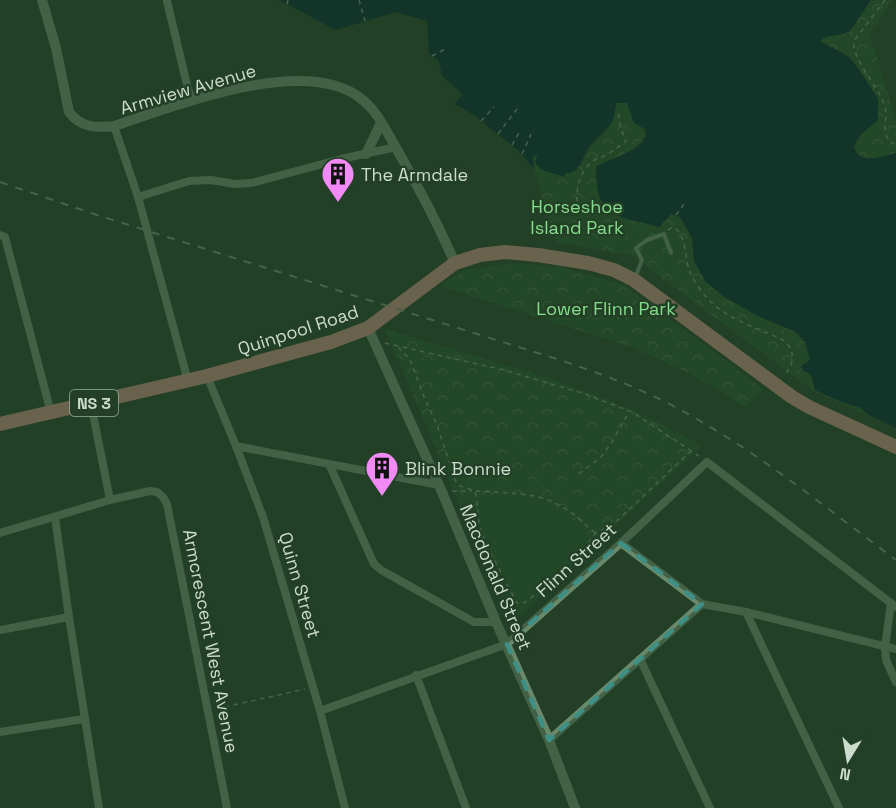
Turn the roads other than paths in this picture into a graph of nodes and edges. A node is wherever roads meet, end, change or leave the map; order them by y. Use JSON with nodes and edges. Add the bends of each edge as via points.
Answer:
{"nodes":[{"id":1,"x":42,"y":0,"type":"edge"},
{"id":2,"x":167,"y":1,"type":"edge"},
{"id":3,"x":193,"y":100,"type":"junction"},
{"id":4,"x":381,"y":123,"type":"junction"},
{"id":5,"x":114,"y":126,"type":"junction"},
{"id":6,"x":396,"y":147,"type":"junction"},
{"id":7,"x":366,"y":153,"type":"junction"},
{"id":8,"x":138,"y":197,"type":"junction"},
{"id":9,"x":2,"y":236,"type":"edge"},
{"id":10,"x":671,"y":253,"type":"dead end"},
{"id":11,"x":455,"y":263,"type":"junction"},
{"id":12,"x":634,"y":280,"type":"junction"},
{"id":13,"x":373,"y":324,"type":"junction"},
{"id":14,"x":207,"y":376,"type":"junction"},
{"id":15,"x":188,"y":381,"type":"junction"},
{"id":16,"x":91,"y":404,"type":"junction"},
{"id":17,"x":51,"y":413,"type":"junction"},
{"id":18,"x":0,"y":424,"type":"edge"},
{"id":19,"x":236,"y":446,"type":"junction"},
{"id":20,"x":896,"y":447,"type":"edge"},
{"id":21,"x":330,"y":466,"type":"junction"},
{"id":22,"x":440,"y":489,"type":"junction"},
{"id":23,"x":110,"y":500,"type":"junction"},
{"id":24,"x":56,"y":517,"type":"junction"},
{"id":25,"x":0,"y":533,"type":"edge"},
{"id":26,"x":621,"y":543,"type":"junction"},
{"id":27,"x":702,"y":604,"type":"junction"},
{"id":28,"x":893,"y":605,"type":"edge"},
{"id":29,"x":746,"y":612,"type":"junction"},
{"id":30,"x":69,"y":617,"type":"junction"},
{"id":31,"x":496,"y":622,"type":"junction"},
{"id":32,"x":0,"y":630,"type":"edge"},
{"id":33,"x":507,"y":644,"type":"junction"},
{"id":34,"x":885,"y":647,"type":"junction"},
{"id":35,"x":896,"y":649,"type":"edge"},
{"id":36,"x":640,"y":659,"type":"junction"},
{"id":37,"x":416,"y":675,"type":"junction"},
{"id":38,"x":896,"y":682,"type":"edge"},
{"id":39,"x":320,"y":711,"type":"junction"},
{"id":40,"x":84,"y":719,"type":"junction"},
{"id":41,"x":0,"y":732,"type":"edge"},
{"id":42,"x":549,"y":740,"type":"junction"},
{"id":43,"x":99,"y":808,"type":"edge"},
{"id":44,"x":227,"y":808,"type":"edge"},
{"id":45,"x":345,"y":808,"type":"edge"},
{"id":46,"x":466,"y":808,"type":"edge"},
{"id":47,"x":575,"y":808,"type":"edge"},
{"id":48,"x":710,"y":808,"type":"edge"},
{"id":49,"x":839,"y":808,"type":"edge"}],
"edges":[{"from":1,"to":5,"type":"street","name":"Armview Avenue","via":[[69,112],[82,124]]},
{"from":2,"to":3,"type":"street"},
{"from":3,"to":4,"type":"street","name":"Armview Avenue","via":[[269,83],[313,81],[363,100]]},
{"from":3,"to":5,"type":"street","name":"Armview Avenue"},
{"from":4,"to":6,"type":"street","name":"Armview Avenue"},
{"from":4,"to":7,"type":"street"},
{"from":5,"to":8,"type":"street"},
{"from":6,"to":7,"type":"street"},
{"from":6,"to":11,"type":"street","name":"Armview Avenue"},
{"from":7,"to":8,"type":"street","via":[[252,183],[189,181]]},
{"from":8,"to":15,"type":"street"},
{"from":9,"to":17,"type":"street"},
{"from":10,"to":12,"type":"lane","via":[[664,234],[636,248],[642,260]]},
{"from":11,"to":12,"type":"main road","name":"Quinpool Road","number":"NS 3","via":[[505,252],[588,263]]},
{"from":11,"to":13,"type":"main road","name":"Quinpool Road","number":"NS 3"},
{"from":12,"to":20,"type":"main road","name":"Quinpool Road","number":"NS 3","via":[[792,397]]},
{"from":13,"to":14,"type":"main road","name":"Quinpool Road","number":"NS 3","via":[[331,342]]},
{"from":13,"to":22,"type":"street","name":"Macdonald Street","via":[[375,343]]},
{"from":14,"to":15,"type":"main road","name":"Quinpool Road","number":"NS 3"},
{"from":14,"to":19,"type":"street","name":"Quinn Street"},
{"from":15,"to":16,"type":"main road","name":"Quinpool Road","number":"NS 3"},
{"from":16,"to":17,"type":"main road","name":"Quinpool Road","number":"NS 3"},
{"from":16,"to":23,"type":"street"},
{"from":17,"to":18,"type":"main road","name":"Quinpool Road","number":"NS 3"},
{"from":19,"to":21,"type":"street"},
{"from":19,"to":39,"type":"street","name":"Quinn Street","via":[[262,517]]},
{"from":21,"to":22,"type":"street"},
{"from":21,"to":31,"type":"street","via":[[374,564],[474,622]]},
{"from":22,"to":31,"type":"street","name":"Macdonald Street"},
{"from":23,"to":24,"type":"street"},
{"from":23,"to":44,"type":"street","name":"Armcrescent West Avenue","via":[[150,491],[157,492],[167,504]]},
{"from":24,"to":25,"type":"street"},
{"from":24,"to":30,"type":"street"},
{"from":26,"to":27,"type":"street"},
{"from":26,"to":28,"type":"street","name":"Flinn Street","via":[[707,462]]},
{"from":26,"to":33,"type":"street","name":"Flinn Street"},
{"from":27,"to":29,"type":"street"},
{"from":27,"to":36,"type":"street"},
{"from":28,"to":34,"type":"street"},
{"from":29,"to":34,"type":"street"},
{"from":29,"to":49,"type":"street"},
{"from":30,"to":32,"type":"street"},
{"from":30,"to":40,"type":"street"},
{"from":31,"to":33,"type":"street","name":"Macdonald Street"},
{"from":33,"to":37,"type":"street","name":"Flinn Street"},
{"from":33,"to":42,"type":"street","name":"Macdonald Street"},
{"from":34,"to":35,"type":"street"},
{"from":34,"to":38,"type":"street"},
{"from":36,"to":42,"type":"street"},
{"from":36,"to":48,"type":"street"},
{"from":37,"to":39,"type":"street","name":"Flinn Street"},
{"from":37,"to":46,"type":"street"},
{"from":39,"to":45,"type":"street","name":"Quinn Street"},
{"from":40,"to":41,"type":"street"},
{"from":40,"to":43,"type":"street"},
{"from":42,"to":47,"type":"street","name":"Macdonald Street"}]}
